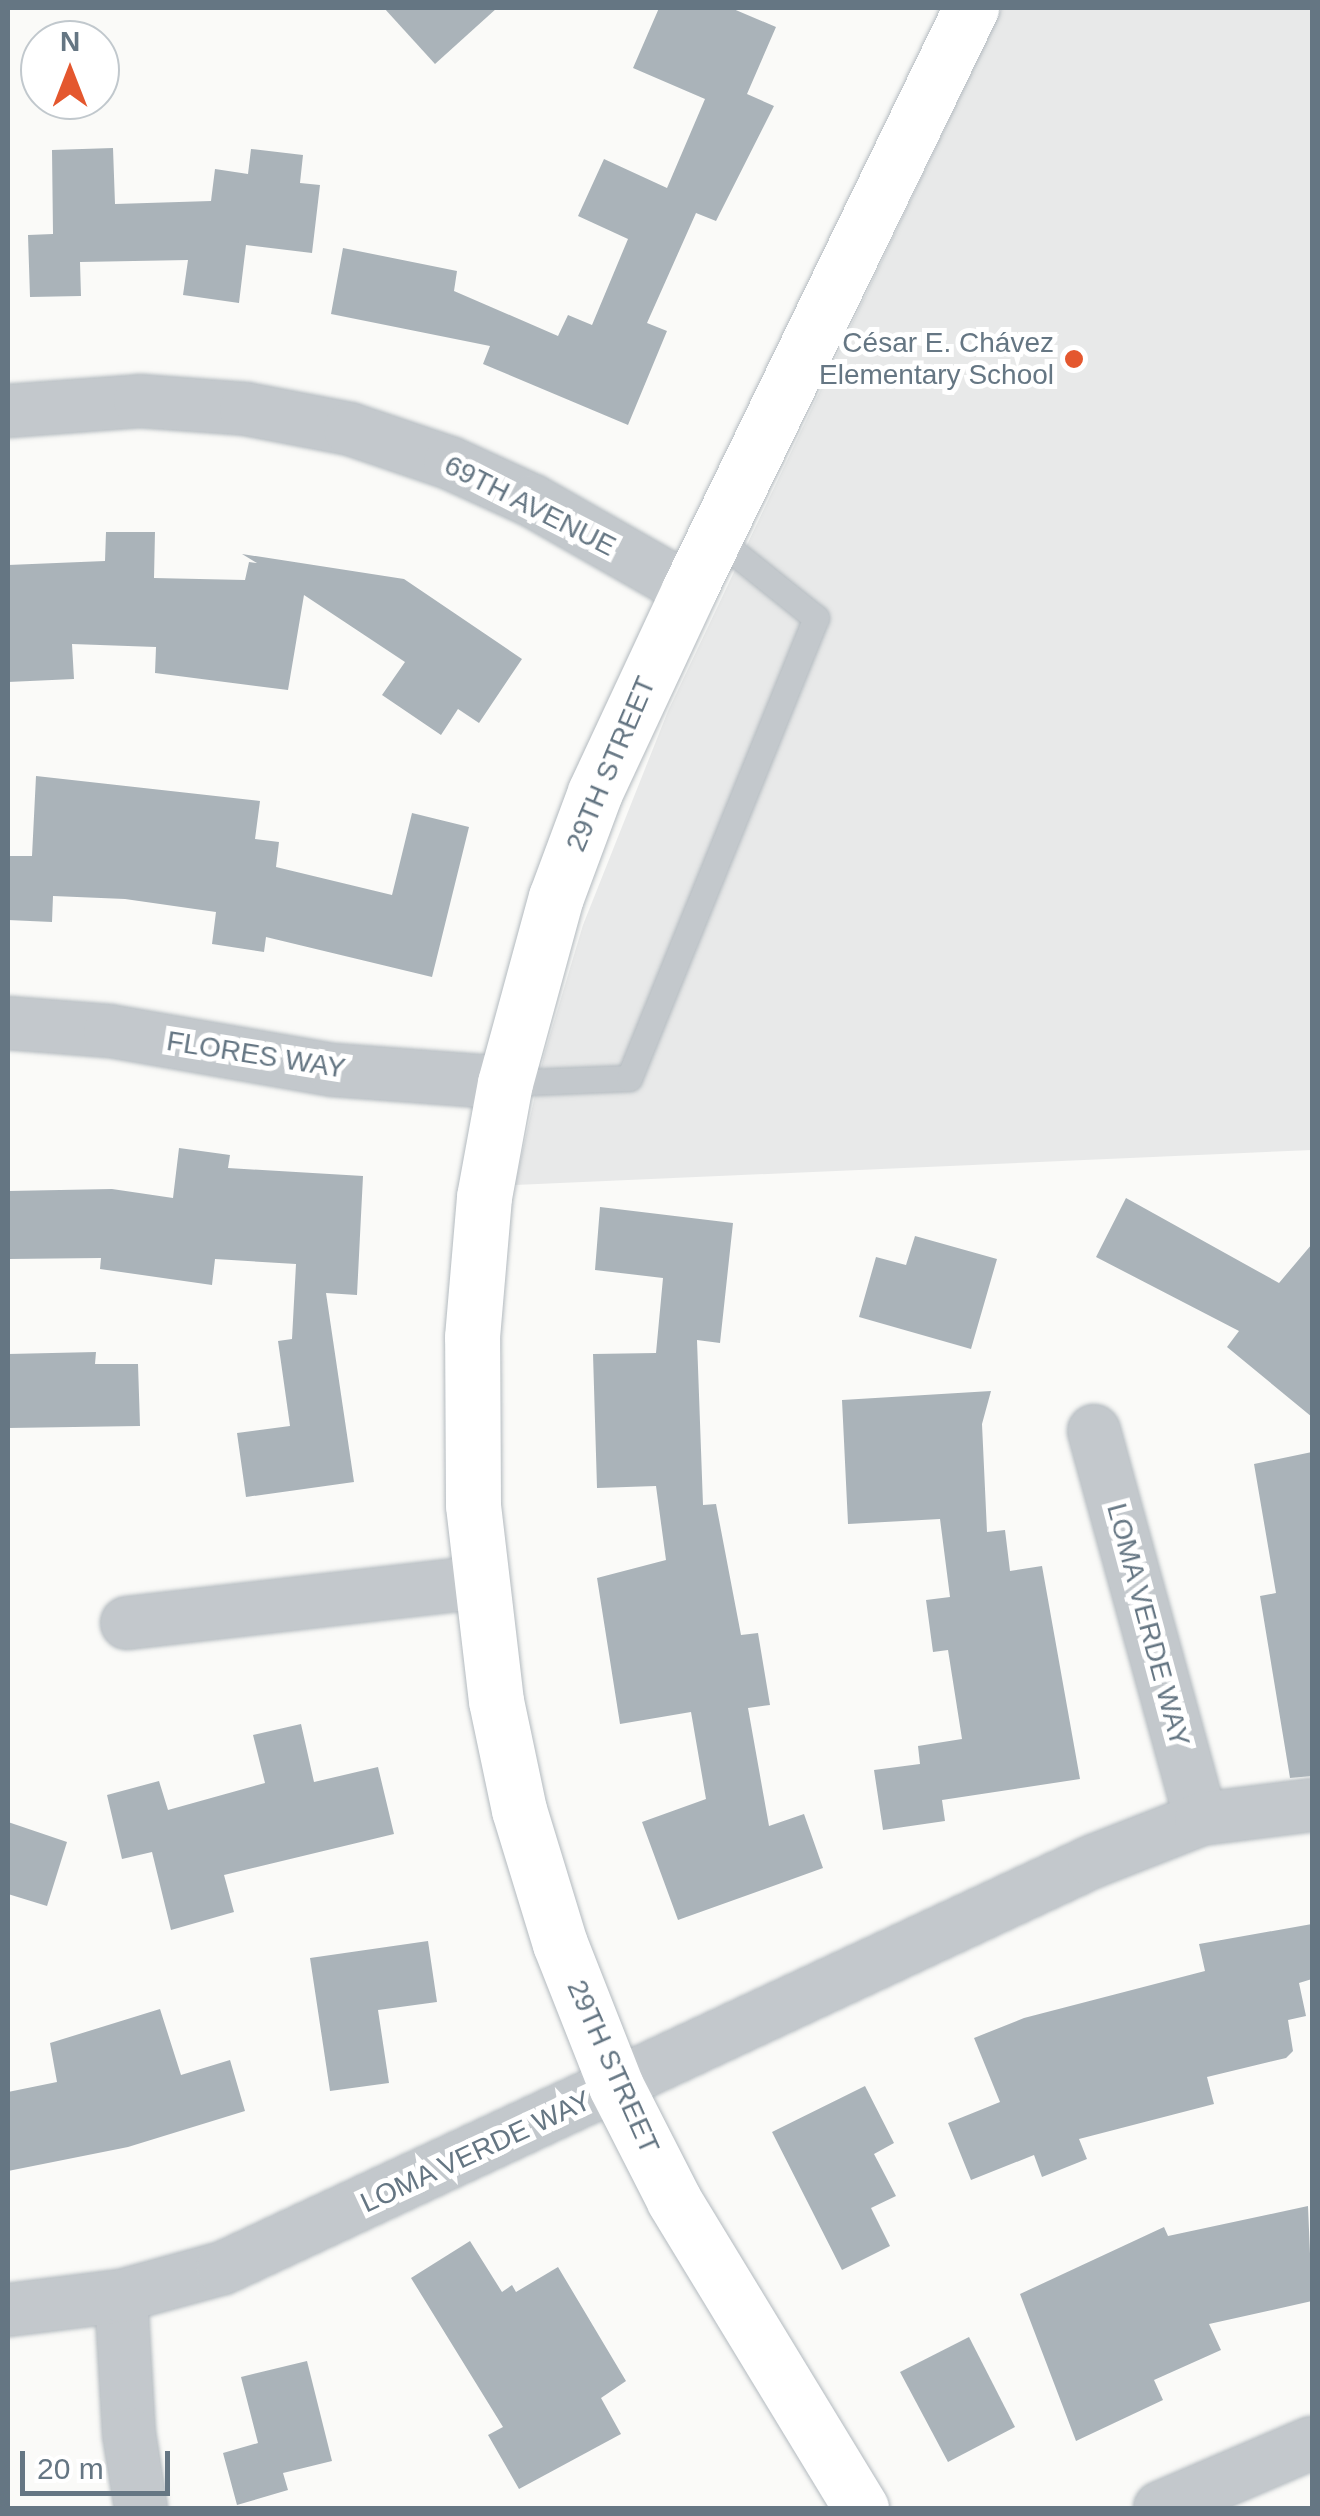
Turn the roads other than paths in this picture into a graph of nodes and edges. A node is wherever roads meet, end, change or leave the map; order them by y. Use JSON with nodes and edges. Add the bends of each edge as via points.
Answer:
{"nodes":[{"id":1,"x":971,"y":8,"type":"edge"},
{"id":2,"x":8,"y":411,"type":"edge"},
{"id":3,"x":715,"y":537,"type":"junction"},
{"id":4,"x":690,"y":590,"type":"junction"},
{"id":5,"x":8,"y":1023,"type":"edge"},
{"id":6,"x":505,"y":1082,"type":"junction"},
{"id":7,"x":1094,"y":1432,"type":"dead end"},
{"id":8,"x":479,"y":1582,"type":"junction"},
{"id":9,"x":126,"y":1624,"type":"dead end"},
{"id":10,"x":1312,"y":1805,"type":"edge"},
{"id":11,"x":1201,"y":1819,"type":"junction"},
{"id":12,"x":616,"y":2086,"type":"junction"},
{"id":13,"x":121,"y":2296,"type":"junction"},
{"id":14,"x":8,"y":2310,"type":"edge"},
{"id":15,"x":1312,"y":2443,"type":"edge"},
{"id":16,"x":141,"y":2508,"type":"edge"},
{"id":17,"x":861,"y":2508,"type":"edge"},
{"id":18,"x":1160,"y":2508,"type":"edge"}],
"edges":[{"from":1,"to":3,"type":"street","name":"29TH STREET"},
{"from":2,"to":4,"type":"street","name":"69TH AVENUE","via":[[140,401],[246,409],[350,429],[533,501]]},
{"from":3,"to":4,"type":"street","name":"29TH STREET"},
{"from":3,"to":6,"type":"lane","via":[[816,618],[629,1078]]},
{"from":4,"to":6,"type":"street","name":"29TH STREET","via":[[569,862]]},
{"from":5,"to":6,"type":"street","name":"FLORES WAY","via":[[110,1032],[334,1070]]},
{"from":6,"to":8,"type":"street","name":"29TH STREET","via":[[484,1198],[472,1337]]},
{"from":7,"to":11,"type":"street","name":"LOMA VERDE WAY"},
{"from":8,"to":9,"type":"street"},
{"from":8,"to":12,"type":"street","name":"29TH STREET","via":[[519,1810],[560,1944]]},
{"from":10,"to":11,"type":"street","name":"LOMA VERDE WAY"},
{"from":11,"to":12,"type":"street","name":"LOMA VERDE WAY","via":[[1094,1861]]},
{"from":12,"to":13,"type":"street","name":"LOMA VERDE WAY","via":[[302,2235],[223,2268]]},
{"from":12,"to":17,"type":"street","name":"29TH STREET","via":[[674,2200]]},
{"from":13,"to":14,"type":"street","name":"LOMA VERDE WAY"},
{"from":13,"to":16,"type":"street","via":[[128,2434]]},
{"from":15,"to":18,"type":"street"}]}
